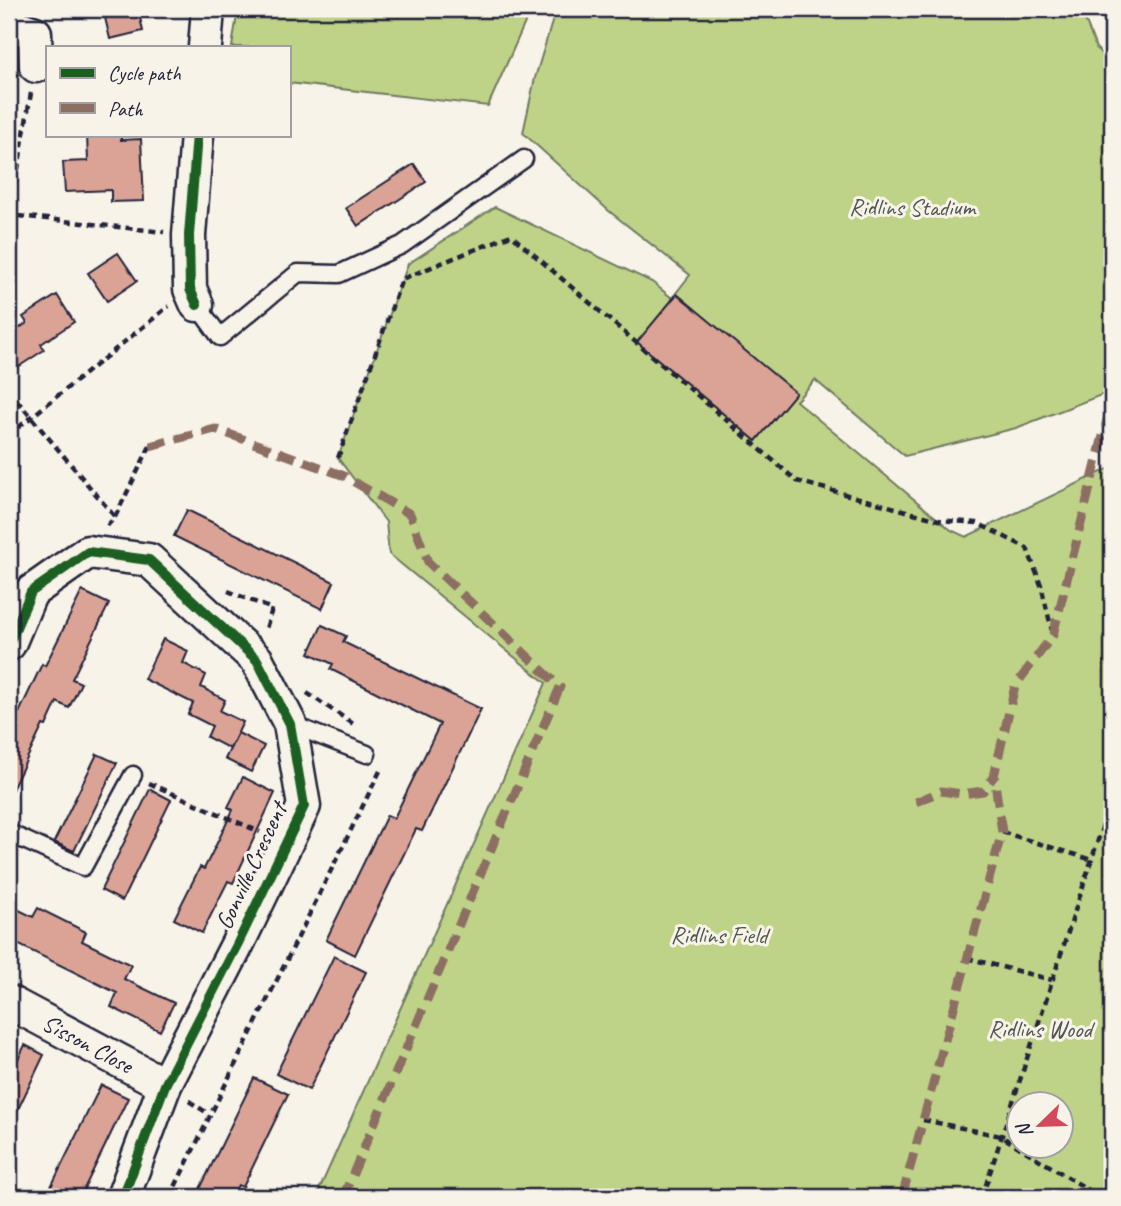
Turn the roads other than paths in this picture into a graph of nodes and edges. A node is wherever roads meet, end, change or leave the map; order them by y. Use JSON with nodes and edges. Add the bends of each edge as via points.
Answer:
{"nodes":[{"id":1,"x":208,"y":9,"type":"edge"},
{"id":2,"x":9,"y":24,"type":"edge"},
{"id":3,"x":205,"y":46,"type":"edge"},
{"id":4,"x":36,"y":66,"type":"road end"},
{"id":5,"x":197,"y":136,"type":"edge"},
{"id":6,"x":524,"y":159,"type":"dead end"},
{"id":7,"x":193,"y":297,"type":"joint"},
{"id":8,"x":9,"y":644,"type":"edge"},
{"id":9,"x":290,"y":724,"type":"junction"},
{"id":10,"x":367,"y":754,"type":"dead end"},
{"id":11,"x":133,"y":775,"type":"road end"},
{"id":12,"x":9,"y":833,"type":"edge"},
{"id":13,"x":11,"y":1009,"type":"edge"},
{"id":14,"x":165,"y":1085,"type":"junction"},
{"id":15,"x":122,"y":1197,"type":"edge"}],
"edges":[{"from":1,"to":3,"type":"street"},
{"from":2,"to":4,"type":"street","via":[[36,33]]},
{"from":5,"to":7,"type":"street","via":[[189,235]]},
{"from":6,"to":7,"type":"lane","via":[[402,245],[339,274],[298,273],[220,337]]},
{"from":8,"to":9,"type":"street","name":"Gonville Crescent","via":[[31,592],[88,552],[149,560],[257,660]]},
{"from":9,"to":10,"type":"lane"},
{"from":9,"to":14,"type":"street","name":"Gonville Crescent","via":[[304,806]]},
{"from":11,"to":12,"type":"lane","via":[[83,867]]},
{"from":13,"to":14,"type":"street","name":"Sisson Close"},
{"from":14,"to":15,"type":"street","name":"Gonville Crescent"}]}
